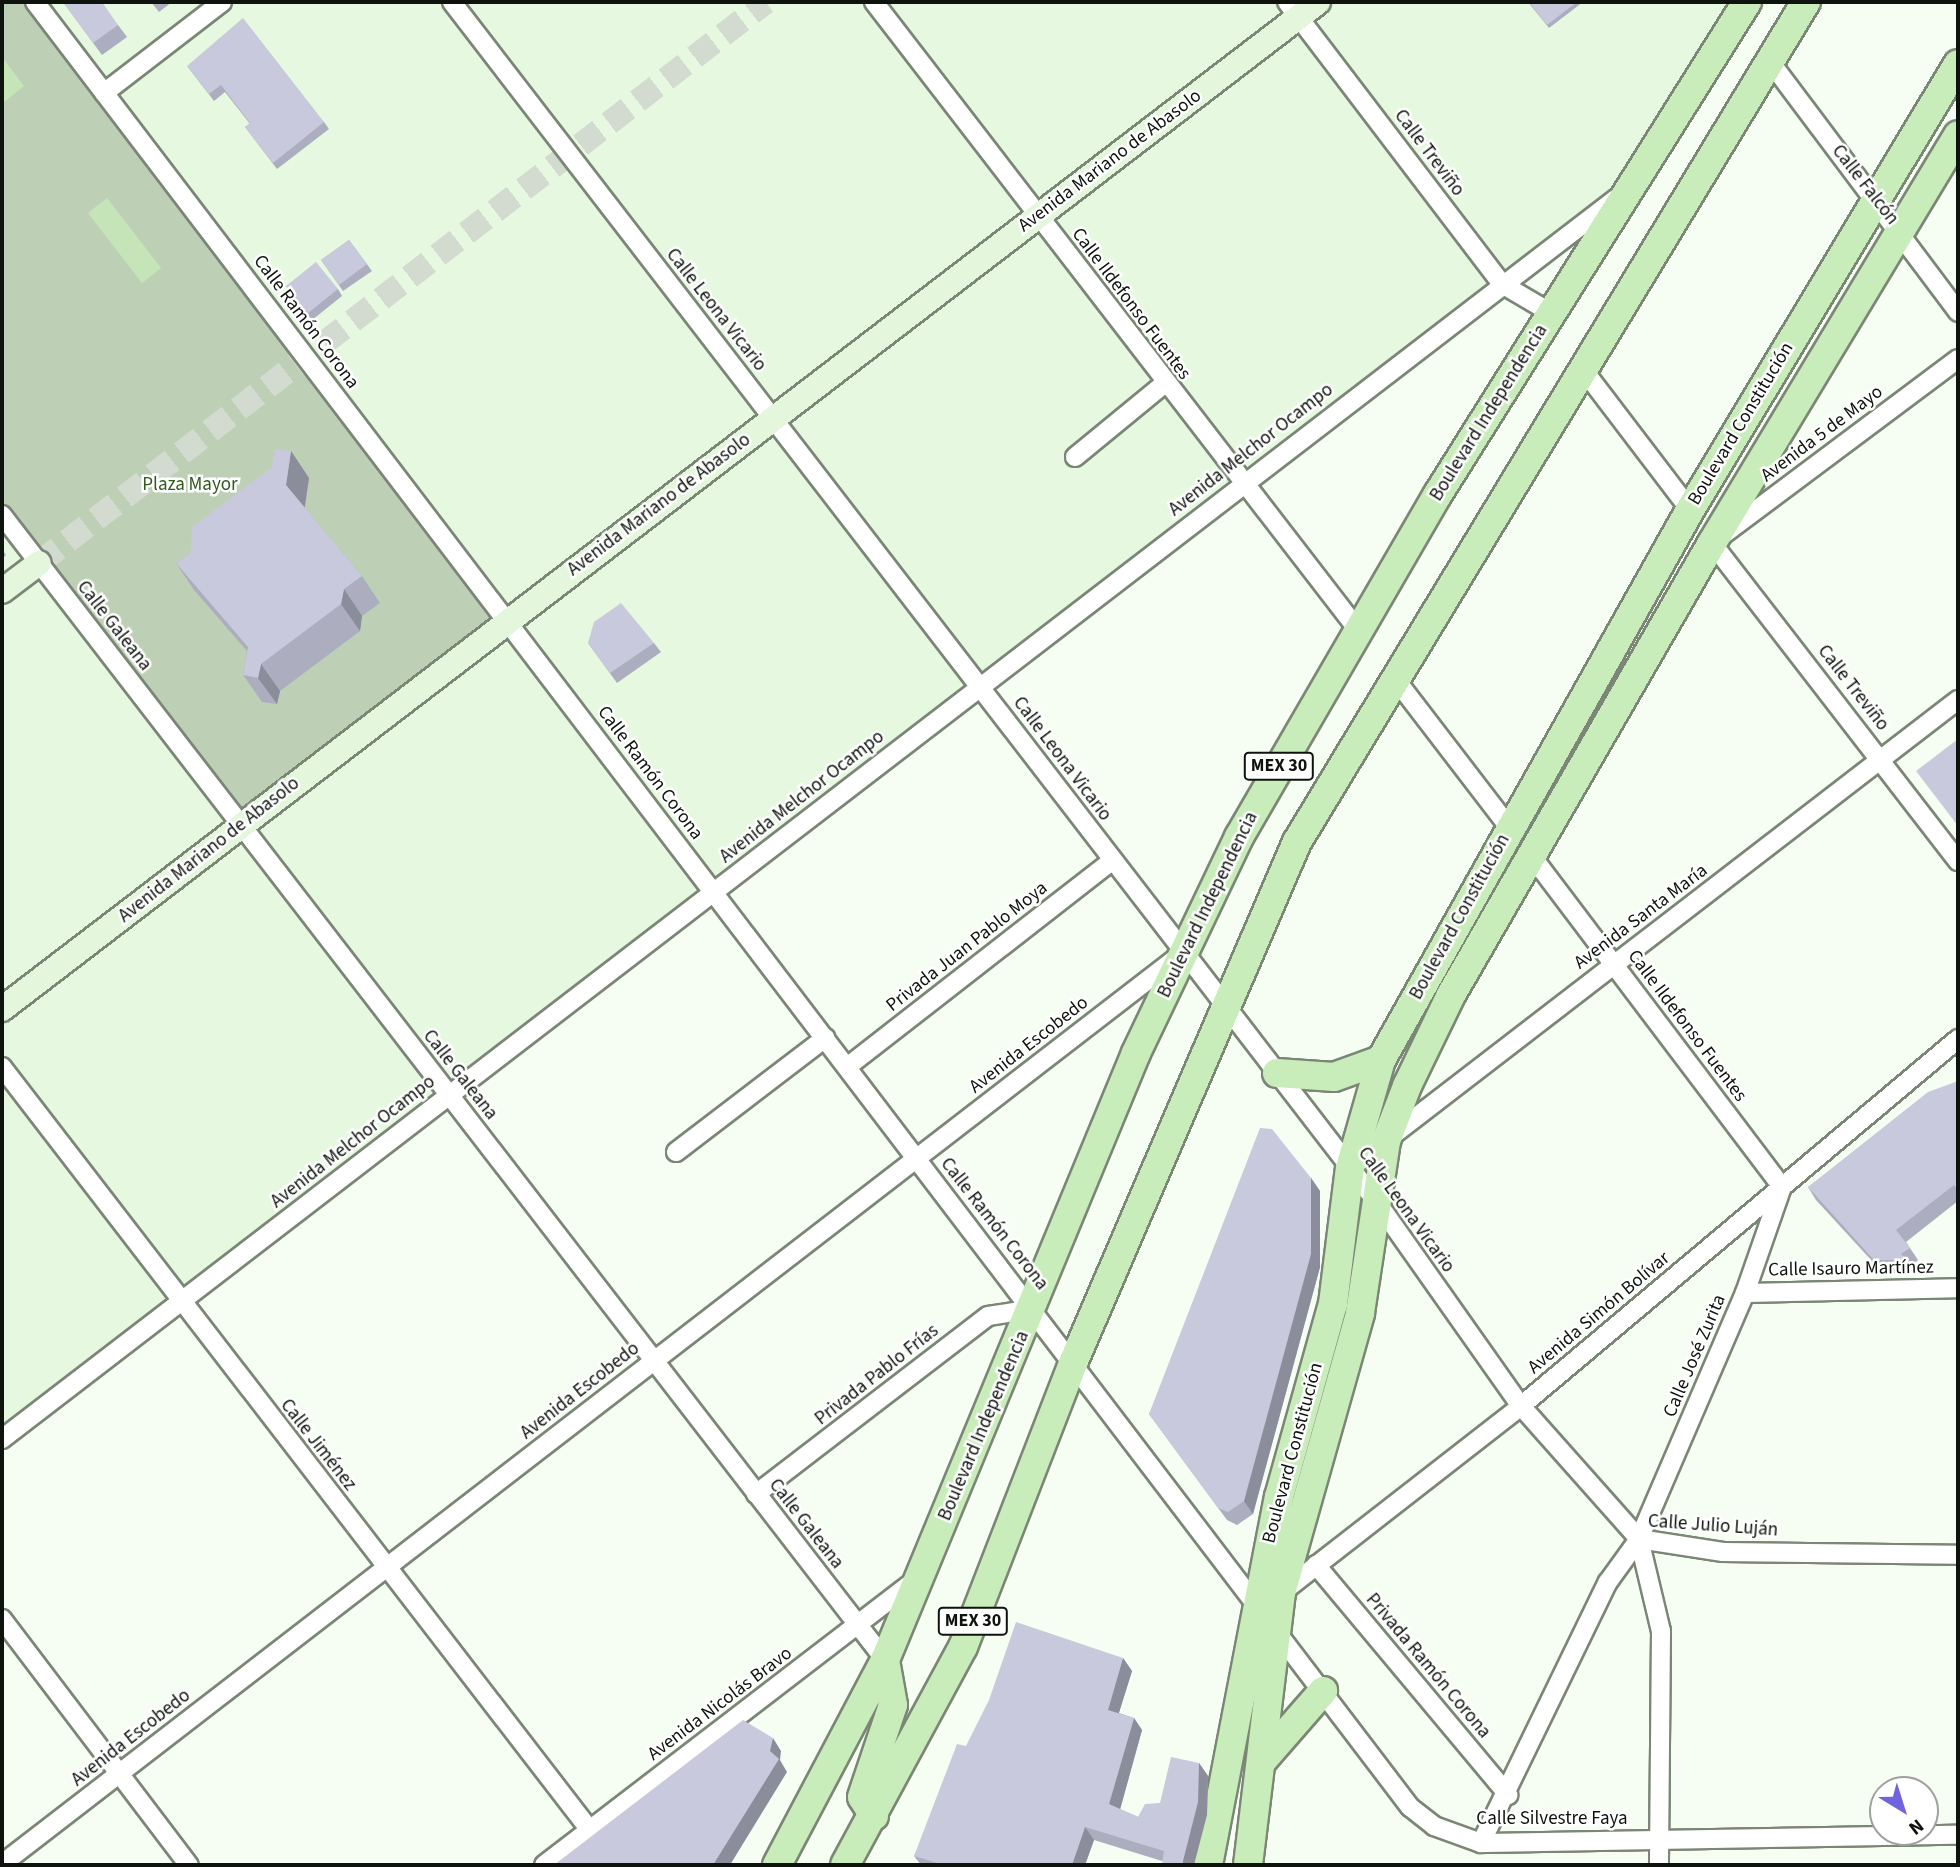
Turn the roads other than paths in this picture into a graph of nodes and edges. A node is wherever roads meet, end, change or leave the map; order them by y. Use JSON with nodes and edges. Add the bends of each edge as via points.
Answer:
{"nodes":[{"id":1,"x":35,"y":2,"type":"edge"},
{"id":2,"x":222,"y":2,"type":"edge"},
{"id":3,"x":452,"y":2,"type":"edge"},
{"id":4,"x":874,"y":2,"type":"edge"},
{"id":5,"x":1806,"y":2,"type":"edge"},
{"id":6,"x":1741,"y":5,"type":"edge"},
{"id":7,"x":1301,"y":7,"type":"edge"},
{"id":8,"x":1769,"y":60,"type":"junction"},
{"id":9,"x":1958,"y":64,"type":"edge"},
{"id":10,"x":104,"y":93,"type":"junction"},
{"id":11,"x":1958,"y":136,"type":"edge"},
{"id":12,"x":1629,"y":188,"type":"junction"},
{"id":13,"x":1875,"y":198,"type":"junction"},
{"id":14,"x":1038,"y":215,"type":"junction"},
{"id":15,"x":1899,"y":229,"type":"junction"},
{"id":16,"x":1502,"y":284,"type":"junction"},
{"id":17,"x":1958,"y":312,"type":"edge"},
{"id":18,"x":1551,"y":313,"type":"junction"},
{"id":19,"x":1958,"y":359,"type":"edge"},
{"id":20,"x":1582,"y":368,"type":"junction"},
{"id":21,"x":1165,"y":383,"type":"junction"},
{"id":22,"x":773,"y":418,"type":"junction"},
{"id":23,"x":1075,"y":457,"type":"dead end"},
{"id":24,"x":1242,"y":484,"type":"junction"},
{"id":25,"x":1690,"y":510,"type":"junction"},
{"id":26,"x":2,"y":515,"type":"edge"},
{"id":27,"x":1712,"y":544,"type":"junction"},
{"id":28,"x":39,"y":563,"type":"junction"},
{"id":29,"x":2,"y":591,"type":"edge"},
{"id":30,"x":508,"y":621,"type":"junction"},
{"id":31,"x":1358,"y":630,"type":"junction"},
{"id":32,"x":1393,"y":676,"type":"junction"},
{"id":33,"x":980,"y":686,"type":"junction"},
{"id":34,"x":1958,"y":700,"type":"edge"},
{"id":35,"x":1882,"y":759,"type":"junction"},
{"id":36,"x":241,"y":825,"type":"junction"},
{"id":37,"x":1509,"y":827,"type":"junction"},
{"id":38,"x":1532,"y":858,"type":"junction"},
{"id":39,"x":1113,"y":860,"type":"junction"},
{"id":40,"x":1958,"y":861,"type":"edge"},
{"id":41,"x":714,"y":891,"type":"junction"},
{"id":42,"x":1184,"y":952,"type":"junction"},
{"id":43,"x":1613,"y":964,"type":"junction"},
{"id":44,"x":1224,"y":1004,"type":"junction"},
{"id":45,"x":2,"y":1009,"type":"edge"},
{"id":46,"x":825,"y":1038,"type":"junction"},
{"id":47,"x":1958,"y":1039,"type":"edge"},
{"id":48,"x":1381,"y":1060,"type":"junction"},
{"id":49,"x":2,"y":1067,"type":"edge"},
{"id":50,"x":847,"y":1067,"type":"junction"},
{"id":51,"x":1277,"y":1073,"type":"junction"},
{"id":52,"x":449,"y":1095,"type":"junction"},
{"id":53,"x":1385,"y":1141,"type":"junction"},
{"id":54,"x":676,"y":1152,"type":"dead end"},
{"id":55,"x":917,"y":1158,"type":"junction"},
{"id":56,"x":1350,"y":1168,"type":"junction"},
{"id":57,"x":1782,"y":1187,"type":"junction"},
{"id":58,"x":1379,"y":1206,"type":"junction"},
{"id":59,"x":1958,"y":1288,"type":"edge"},
{"id":60,"x":1745,"y":1293,"type":"junction"},
{"id":61,"x":181,"y":1301,"type":"junction"},
{"id":62,"x":1032,"y":1309,"type":"junction"},
{"id":63,"x":653,"y":1361,"type":"junction"},
{"id":64,"x":1073,"y":1363,"type":"junction"},
{"id":65,"x":1521,"y":1406,"type":"junction"},
{"id":66,"x":2,"y":1439,"type":"edge"},
{"id":67,"x":756,"y":1494,"type":"junction"},
{"id":68,"x":1639,"y":1539,"type":"junction"},
{"id":69,"x":1958,"y":1555,"type":"edge"},
{"id":70,"x":1316,"y":1565,"type":"junction"},
{"id":71,"x":386,"y":1567,"type":"junction"},
{"id":72,"x":922,"y":1576,"type":"junction"},
{"id":73,"x":1269,"y":1598,"type":"junction"},
{"id":74,"x":2,"y":1619,"type":"edge"},
{"id":75,"x":858,"y":1625,"type":"junction"},
{"id":76,"x":1276,"y":1629,"type":"junction"},
{"id":77,"x":884,"y":1660,"type":"junction"},
{"id":78,"x":1323,"y":1691,"type":"junction"},
{"id":79,"x":1262,"y":1761,"type":"junction"},
{"id":80,"x":120,"y":1773,"type":"junction"},
{"id":81,"x":1508,"y":1795,"type":"junction"},
{"id":82,"x":874,"y":1816,"type":"junction"},
{"id":83,"x":590,"y":1830,"type":"junction"},
{"id":84,"x":1958,"y":1835,"type":"edge"},
{"id":85,"x":1659,"y":1840,"type":"junction"},
{"id":86,"x":1481,"y":1843,"type":"junction"},
{"id":87,"x":603,"y":1847,"type":"edge"},
{"id":88,"x":2,"y":1864,"type":"edge"},
{"id":89,"x":189,"y":1865,"type":"edge"},
{"id":90,"x":544,"y":1865,"type":"edge"},
{"id":91,"x":777,"y":1865,"type":"edge"},
{"id":92,"x":845,"y":1865,"type":"edge"},
{"id":93,"x":1208,"y":1865,"type":"edge"},
{"id":94,"x":1248,"y":1865,"type":"edge"},
{"id":95,"x":1659,"y":1865,"type":"edge"}],
"edges":[{"from":1,"to":10,"type":"street","name":"Calle Ramón Corona"},
{"from":2,"to":10,"type":"street"},
{"from":3,"to":22,"type":"street","name":"Calle Leona Vicario"},
{"from":4,"to":14,"type":"street","name":"Calle Ildefonso Fuentes"},
{"from":5,"to":8,"type":"main road","number":"MEX 30"},
{"from":6,"to":12,"type":"main road","name":"Boulevard Independencia","number":"MEX 30"},
{"from":7,"to":14,"type":"street","name":"Avenida Mariano de Abasolo"},
{"from":7,"to":16,"type":"street","name":"Calle Treviño"},
{"from":8,"to":13,"type":"street","name":"Calle Falcón"},
{"from":8,"to":20,"type":"main road","number":"MEX 30"},
{"from":9,"to":13,"type":"main road","name":"Boulevard Constitución"},
{"from":10,"to":30,"type":"street","name":"Calle Ramón Corona"},
{"from":11,"to":15,"type":"main road","name":"Boulevard Constitución"},
{"from":12,"to":16,"type":"street","name":"Avenida Melchor Ocampo"},
{"from":12,"to":18,"type":"main road","name":"Boulevard Independencia","number":"MEX 30"},
{"from":13,"to":15,"type":"street","name":"Calle Falcón"},
{"from":13,"to":25,"type":"main road","name":"Boulevard Constitución"},
{"from":14,"to":21,"type":"street","name":"Calle Ildefonso Fuentes"},
{"from":14,"to":22,"type":"street","name":"Avenida Mariano de Abasolo"},
{"from":15,"to":17,"type":"street","name":"Calle Falcón"},
{"from":15,"to":27,"type":"main road","name":"Boulevard Constitución"},
{"from":16,"to":18,"type":"street","name":"Calle Treviño"},
{"from":16,"to":24,"type":"street","name":"Avenida Melchor Ocampo"},
{"from":18,"to":31,"type":"main road","name":"Boulevard Independencia","number":"MEX 30"},
{"from":19,"to":27,"type":"street","name":"Avenida 5 de Mayo"},
{"from":20,"to":25,"type":"street"},
{"from":20,"to":32,"type":"main road","number":"MEX 30"},
{"from":21,"to":23,"type":"street"},
{"from":21,"to":24,"type":"street","name":"Calle Ildefonso Fuentes"},
{"from":22,"to":30,"type":"street","name":"Avenida Mariano de Abasolo"},
{"from":22,"to":33,"type":"street","name":"Calle Leona Vicario"},
{"from":24,"to":31,"type":"street","name":"Calle Ildefonso Fuentes"},
{"from":24,"to":33,"type":"street","name":"Avenida Melchor Ocampo"},
{"from":25,"to":37,"type":"main road","name":"Boulevard Constitución"},
{"from":26,"to":28,"type":"street","name":"Calle Galeana"},
{"from":27,"to":35,"type":"street","name":"Calle Treviño"},
{"from":27,"to":38,"type":"main road","name":"Boulevard Constitución"},
{"from":28,"to":29,"type":"street"},
{"from":28,"to":36,"type":"street","name":"Calle Galeana"},
{"from":30,"to":36,"type":"street","name":"Avenida Mariano de Abasolo"},
{"from":30,"to":41,"type":"street","name":"Calle Ramón Corona"},
{"from":31,"to":42,"type":"main road","name":"Boulevard Independencia","number":"MEX 30","via":[[1239,837]]},
{"from":32,"to":37,"type":"street"},
{"from":32,"to":44,"type":"main road","number":"MEX 30","via":[[1297,842]]},
{"from":33,"to":39,"type":"street","name":"Calle Leona Vicario"},
{"from":33,"to":41,"type":"street","name":"Avenida Melchor Ocampo"},
{"from":34,"to":35,"type":"street","name":"Avenida Santa María"},
{"from":35,"to":40,"type":"street","name":"Calle Treviño"},
{"from":35,"to":43,"type":"street","name":"Avenida Santa María"},
{"from":36,"to":45,"type":"street","name":"Avenida Mariano de Abasolo"},
{"from":36,"to":52,"type":"street","name":"Calle Galeana"},
{"from":37,"to":48,"type":"main road","name":"Boulevard Constitución"},
{"from":38,"to":43,"type":"street","name":"Calle Ildefonso Fuentes"},
{"from":38,"to":53,"type":"main road","name":"Boulevard Constitución","via":[[1451,995]]},
{"from":39,"to":42,"type":"street","name":"Calle Leona Vicario"},
{"from":39,"to":50,"type":"street","name":"Privada Juan Pablo Moya"},
{"from":41,"to":46,"type":"street","name":"Calle Ramón Corona"},
{"from":41,"to":52,"type":"street","name":"Avenida Melchor Ocampo"},
{"from":42,"to":44,"type":"street","name":"Calle Leona Vicario"},
{"from":42,"to":55,"type":"street","name":"Avenida Escobedo"},
{"from":42,"to":62,"type":"main road","name":"Boulevard Independencia","number":"MEX 30","via":[[1136,1053]]},
{"from":43,"to":53,"type":"street","name":"Avenida Santa María"},
{"from":43,"to":57,"type":"street","name":"Calle Ildefonso Fuentes"},
{"from":44,"to":51,"type":"street","name":"Calle Leona Vicario"},
{"from":44,"to":64,"type":"main road","number":"MEX 30"},
{"from":46,"to":50,"type":"street","name":"Calle Ramón Corona"},
{"from":46,"to":54,"type":"street"},
{"from":47,"to":57,"type":"street","name":"Avenida Simón Bolívar"},
{"from":48,"to":51,"type":"main road","via":[[1334,1077]]},
{"from":48,"to":56,"type":"main road","name":"Boulevard Constitución"},
{"from":49,"to":61,"type":"street","name":"Calle Jiménez"},
{"from":50,"to":55,"type":"street","name":"Calle Ramón Corona"},
{"from":51,"to":56,"type":"street","name":"Calle Leona Vicario"},
{"from":52,"to":61,"type":"street","name":"Avenida Melchor Ocampo"},
{"from":52,"to":63,"type":"street","name":"Calle Galeana"},
{"from":53,"to":56,"type":"street","name":"Avenida Santa María"},
{"from":53,"to":58,"type":"main road","name":"Boulevard Constitución"},
{"from":55,"to":62,"type":"street","name":"Calle Ramón Corona"},
{"from":55,"to":63,"type":"street","name":"Avenida Escobedo"},
{"from":56,"to":58,"type":"street","name":"Calle Leona Vicario"},
{"from":56,"to":73,"type":"main road","name":"Boulevard Constitución","via":[[1333,1304]]},
{"from":57,"to":60,"type":"street","name":"Calle José Zurita"},
{"from":57,"to":65,"type":"street","name":"Avenida Simón Bolívar"},
{"from":58,"to":65,"type":"street","name":"Calle Leona Vicario"},
{"from":58,"to":73,"type":"main road","name":"Boulevard Constitución","via":[[1360,1313]]},
{"from":59,"to":60,"type":"street","name":"Calle Isauro Martínez"},
{"from":60,"to":68,"type":"street","name":"Calle José Zurita"},
{"from":61,"to":66,"type":"street","name":"Avenida Melchor Ocampo"},
{"from":61,"to":71,"type":"street","name":"Calle Jiménez"},
{"from":62,"to":64,"type":"street","name":"Calle Ramón Corona"},
{"from":62,"to":67,"type":"street","name":"Privada Pablo Frías","via":[[988,1316]]},
{"from":62,"to":72,"type":"main road","name":"Boulevard Independencia","number":"MEX 30"},
{"from":63,"to":67,"type":"street","name":"Calle Galeana"},
{"from":63,"to":71,"type":"street","name":"Avenida Escobedo"},
{"from":64,"to":73,"type":"street","name":"Calle Ramón Corona"},
{"from":64,"to":82,"type":"main road","number":"MEX 30","via":[[963,1647]]},
{"from":65,"to":68,"type":"street","name":"Calle Leona Vicario"},
{"from":65,"to":70,"type":"street","name":"Avenida Simón Bolívar"},
{"from":67,"to":75,"type":"street","name":"Calle Galeana"},
{"from":68,"to":69,"type":"street","name":"Calle Julio Luján","via":[[1723,1552]]},
{"from":68,"to":81,"type":"street","name":"Calle Julio Luján","via":[[1608,1582]]},
{"from":68,"to":85,"type":"street","via":[[1661,1631]]},
{"from":70,"to":73,"type":"street","name":"Avenida Simón Bolívar"},
{"from":70,"to":81,"type":"street","name":"Privada Ramón Corona"},
{"from":71,"to":80,"type":"street","name":"Avenida Escobedo"},
{"from":71,"to":83,"type":"street","name":"Calle Jiménez"},
{"from":72,"to":75,"type":"street","name":"Avenida Nicolás Bravo"},
{"from":72,"to":77,"type":"main road","name":"Boulevard Independencia","number":"MEX 30"},
{"from":73,"to":76,"type":"main road","name":"Boulevard Constitución"},
{"from":73,"to":93,"type":"main road","name":"Boulevard Constitución"},
{"from":74,"to":80,"type":"street"},
{"from":75,"to":77,"type":"street","name":"Calle Galeana"},
{"from":75,"to":83,"type":"street","name":"Avenida Nicolás Bravo"},
{"from":76,"to":78,"type":"street","name":"Calle Silvestre Faya"},
{"from":76,"to":79,"type":"main road","name":"Boulevard Constitución"},
{"from":77,"to":82,"type":"main road","via":[[893,1705],[862,1797]]},
{"from":77,"to":91,"type":"main road","name":"Boulevard Independencia","number":"MEX 30"},
{"from":78,"to":79,"type":"main road"},
{"from":78,"to":86,"type":"street","name":"Calle Silvestre Faya","via":[[1410,1807],[1434,1826]]},
{"from":79,"to":94,"type":"main road","name":"Boulevard Constitución"},
{"from":80,"to":88,"type":"street","name":"Avenida Escobedo"},
{"from":80,"to":89,"type":"street"},
{"from":81,"to":86,"type":"street","name":"Calle Julio Luján"},
{"from":82,"to":92,"type":"main road","number":"MEX 30"},
{"from":83,"to":87,"type":"street","name":"Calle Jiménez"},
{"from":83,"to":90,"type":"street","name":"Avenida Nicolás Bravo"},
{"from":84,"to":85,"type":"street","name":"Calle Silvestre Faya"},
{"from":85,"to":86,"type":"street","name":"Calle Silvestre Faya"},
{"from":85,"to":95,"type":"street"}]}
